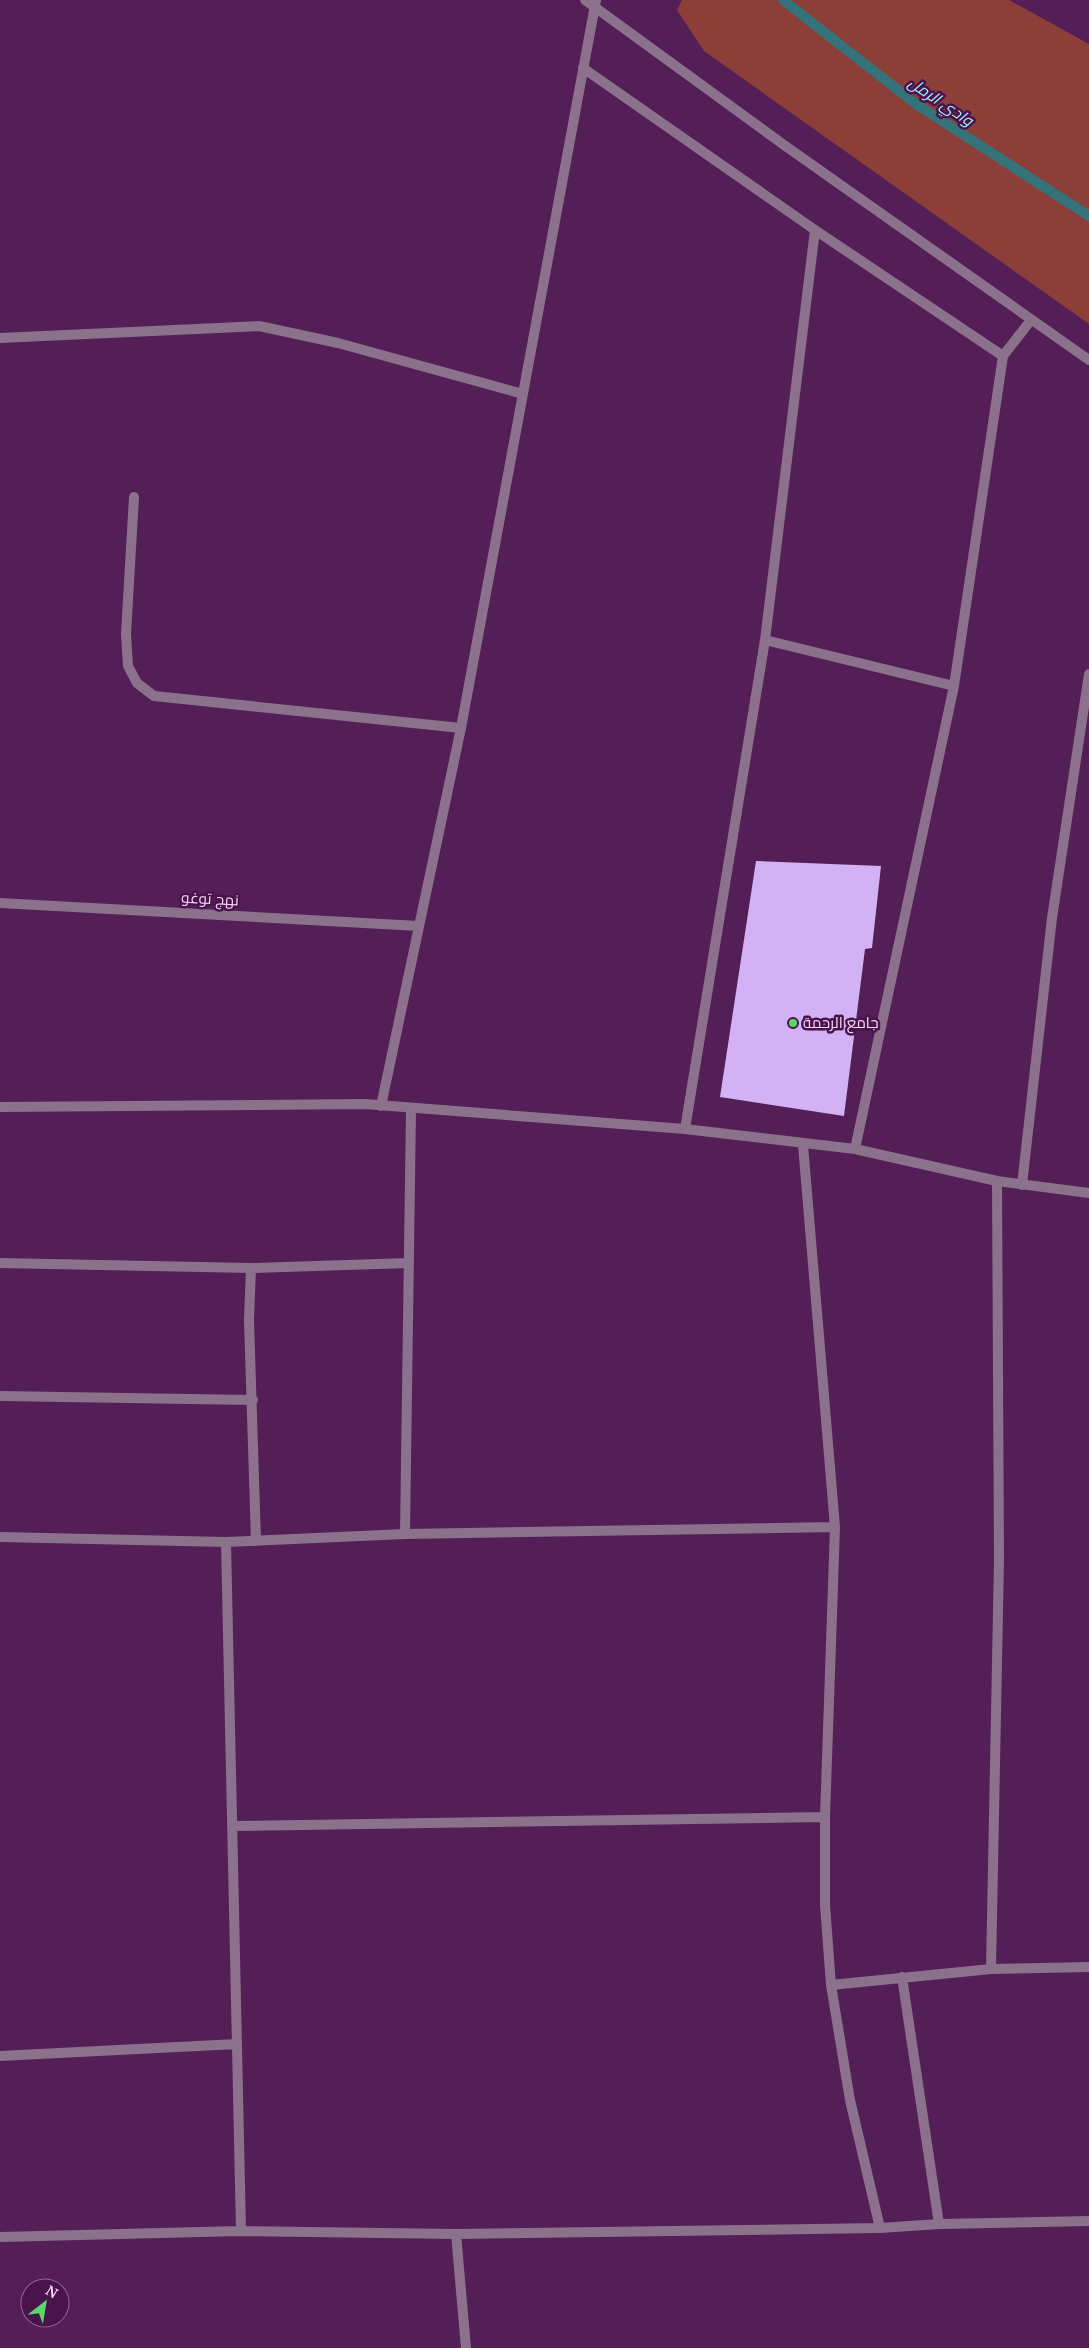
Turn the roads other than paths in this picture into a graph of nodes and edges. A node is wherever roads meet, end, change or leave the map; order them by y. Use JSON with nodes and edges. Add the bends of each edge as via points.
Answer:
{"nodes":[{"id":1,"x":585,"y":0,"type":"edge"},
{"id":2,"x":595,"y":4,"type":"edge"},
{"id":3,"x":583,"y":68,"type":"junction"},
{"id":4,"x":815,"y":230,"type":"junction"},
{"id":5,"x":1031,"y":320,"type":"junction"},
{"id":6,"x":0,"y":338,"type":"edge"},
{"id":7,"x":1003,"y":356,"type":"junction"},
{"id":8,"x":1089,"y":360,"type":"edge"},
{"id":9,"x":523,"y":394,"type":"junction"},
{"id":10,"x":134,"y":497,"type":"dead end"},
{"id":11,"x":765,"y":640,"type":"junction"},
{"id":12,"x":1089,"y":674,"type":"edge"},
{"id":13,"x":954,"y":686,"type":"junction"},
{"id":14,"x":461,"y":728,"type":"junction"},
{"id":15,"x":0,"y":903,"type":"edge"},
{"id":16,"x":419,"y":926,"type":"junction"},
{"id":17,"x":381,"y":1106,"type":"junction"},
{"id":18,"x":0,"y":1107,"type":"edge"},
{"id":19,"x":411,"y":1109,"type":"junction"},
{"id":20,"x":685,"y":1129,"type":"junction"},
{"id":21,"x":803,"y":1145,"type":"junction"},
{"id":22,"x":855,"y":1149,"type":"junction"},
{"id":23,"x":997,"y":1181,"type":"junction"},
{"id":24,"x":1022,"y":1184,"type":"junction"},
{"id":25,"x":1089,"y":1193,"type":"edge"},
{"id":26,"x":0,"y":1263,"type":"edge"},
{"id":27,"x":409,"y":1263,"type":"junction"},
{"id":28,"x":250,"y":1268,"type":"junction"},
{"id":29,"x":0,"y":1396,"type":"edge"},
{"id":30,"x":253,"y":1400,"type":"junction"},
{"id":31,"x":835,"y":1527,"type":"junction"},
{"id":32,"x":405,"y":1534,"type":"junction"},
{"id":33,"x":0,"y":1537,"type":"edge"},
{"id":34,"x":256,"y":1541,"type":"junction"},
{"id":35,"x":226,"y":1542,"type":"junction"},
{"id":36,"x":825,"y":1817,"type":"junction"},
{"id":37,"x":232,"y":1826,"type":"junction"},
{"id":38,"x":991,"y":1968,"type":"junction"},
{"id":39,"x":1089,"y":1968,"type":"edge"},
{"id":40,"x":902,"y":1977,"type":"junction"},
{"id":41,"x":830,"y":1985,"type":"junction"},
{"id":42,"x":237,"y":2044,"type":"junction"},
{"id":43,"x":0,"y":2056,"type":"edge"},
{"id":44,"x":1089,"y":2221,"type":"edge"},
{"id":45,"x":939,"y":2224,"type":"junction"},
{"id":46,"x":880,"y":2228,"type":"junction"},
{"id":47,"x":241,"y":2231,"type":"junction"},
{"id":48,"x":456,"y":2234,"type":"junction"},
{"id":49,"x":0,"y":2237,"type":"edge"},
{"id":50,"x":466,"y":2348,"type":"edge"}],
"edges":[{"from":1,"to":2,"type":"street"},
{"from":2,"to":3,"type":"street"},
{"from":2,"to":5,"type":"street"},
{"from":3,"to":4,"type":"street"},
{"from":3,"to":9,"type":"street"},
{"from":4,"to":7,"type":"street"},
{"from":4,"to":11,"type":"street"},
{"from":5,"to":7,"type":"street"},
{"from":5,"to":8,"type":"street"},
{"from":6,"to":9,"type":"street","via":[[259,326],[338,343]]},
{"from":7,"to":13,"type":"street"},
{"from":9,"to":14,"type":"street"},
{"from":10,"to":14,"type":"street","via":[[126,634],[128,666],[136,683],[154,696]]},
{"from":11,"to":13,"type":"street"},
{"from":11,"to":20,"type":"street"},
{"from":12,"to":24,"type":"street","via":[[1052,918]]},
{"from":13,"to":22,"type":"street"},
{"from":14,"to":16,"type":"street"},
{"from":15,"to":16,"type":"street","name":"نهج توغو"},
{"from":16,"to":17,"type":"street"},
{"from":17,"to":18,"type":"street"},
{"from":17,"to":19,"type":"street"},
{"from":19,"to":20,"type":"street"},
{"from":19,"to":27,"type":"street"},
{"from":20,"to":21,"type":"street"},
{"from":21,"to":22,"type":"street"},
{"from":21,"to":31,"type":"street"},
{"from":22,"to":23,"type":"street"},
{"from":23,"to":24,"type":"street"},
{"from":23,"to":38,"type":"street","via":[[1000,1560]]},
{"from":24,"to":25,"type":"street"},
{"from":26,"to":28,"type":"street"},
{"from":27,"to":28,"type":"street"},
{"from":27,"to":32,"type":"street"},
{"from":28,"to":30,"type":"street"},
{"from":29,"to":30,"type":"street"},
{"from":30,"to":34,"type":"street"},
{"from":31,"to":32,"type":"street"},
{"from":31,"to":36,"type":"street"},
{"from":32,"to":34,"type":"street"},
{"from":33,"to":35,"type":"street"},
{"from":34,"to":35,"type":"street"},
{"from":35,"to":37,"type":"street"},
{"from":36,"to":37,"type":"street"},
{"from":36,"to":41,"type":"street","via":[[824,1905]]},
{"from":37,"to":42,"type":"street"},
{"from":38,"to":39,"type":"street"},
{"from":38,"to":40,"type":"street"},
{"from":40,"to":41,"type":"street"},
{"from":40,"to":45,"type":"street"},
{"from":41,"to":46,"type":"street","via":[[850,2100]]},
{"from":42,"to":43,"type":"street"},
{"from":42,"to":47,"type":"street"},
{"from":44,"to":45,"type":"street"},
{"from":45,"to":46,"type":"street"},
{"from":46,"to":48,"type":"street"},
{"from":47,"to":48,"type":"street"},
{"from":47,"to":49,"type":"street"},
{"from":48,"to":50,"type":"street"}]}
